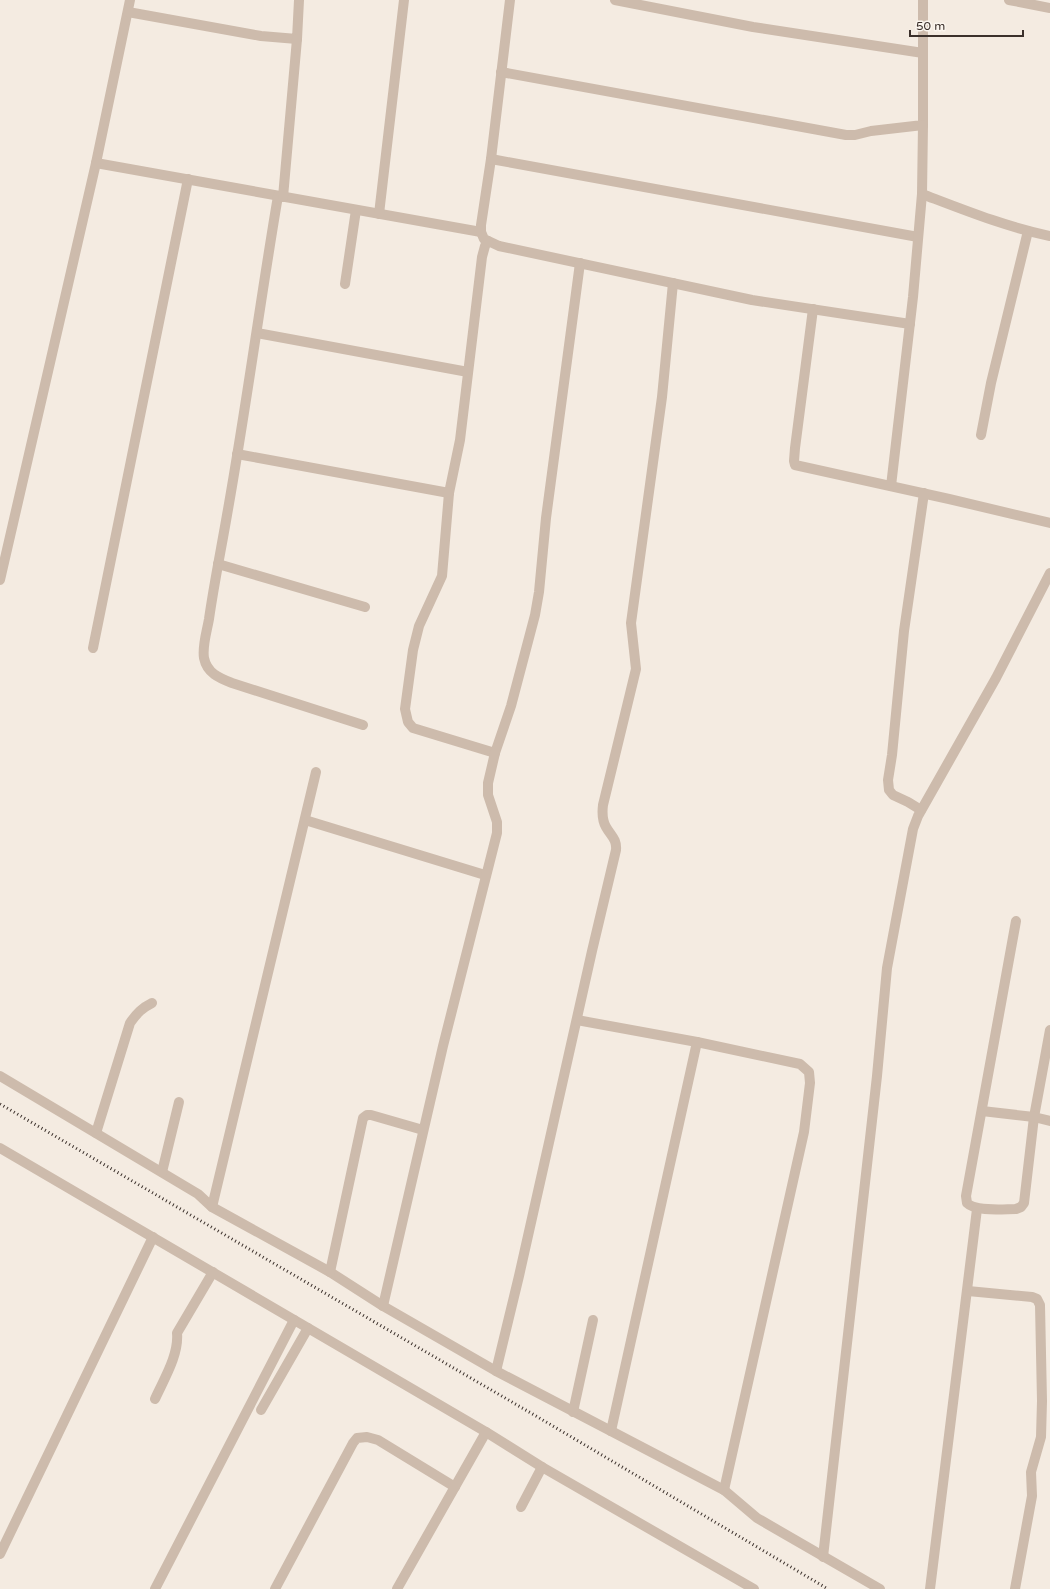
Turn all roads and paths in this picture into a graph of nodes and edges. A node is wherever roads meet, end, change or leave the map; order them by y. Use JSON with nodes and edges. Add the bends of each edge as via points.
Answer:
{"nodes":[{"id":1,"x":130,"y":0,"type":"edge"},
{"id":2,"x":299,"y":0,"type":"edge"},
{"id":3,"x":404,"y":0,"type":"edge"},
{"id":4,"x":510,"y":0,"type":"edge"},
{"id":5,"x":615,"y":0,"type":"edge"},
{"id":6,"x":924,"y":0,"type":"edge"},
{"id":7,"x":1009,"y":0,"type":"edge"},
{"id":8,"x":1032,"y":2,"type":"edge"},
{"id":9,"x":1050,"y":8,"type":"edge"},
{"id":10,"x":128,"y":12,"type":"junction"},
{"id":11,"x":297,"y":39,"type":"junction"},
{"id":12,"x":923,"y":53,"type":"junction"},
{"id":13,"x":500,"y":72,"type":"junction"},
{"id":14,"x":923,"y":125,"type":"junction"},
{"id":15,"x":491,"y":159,"type":"junction"},
{"id":16,"x":96,"y":163,"type":"junction"},
{"id":17,"x":188,"y":179,"type":"junction"},
{"id":18,"x":922,"y":194,"type":"junction"},
{"id":19,"x":281,"y":196,"type":"junction"},
{"id":20,"x":356,"y":210,"type":"junction"},
{"id":21,"x":378,"y":214,"type":"junction"},
{"id":22,"x":1028,"y":231,"type":"junction"},
{"id":23,"x":481,"y":232,"type":"junction"},
{"id":24,"x":1050,"y":236,"type":"edge"},
{"id":25,"x":918,"y":237,"type":"junction"},
{"id":26,"x":488,"y":241,"type":"junction"},
{"id":27,"x":580,"y":263,"type":"junction"},
{"id":28,"x":673,"y":283,"type":"junction"},
{"id":29,"x":345,"y":284,"type":"dead end"},
{"id":30,"x":813,"y":309,"type":"junction"},
{"id":31,"x":910,"y":324,"type":"junction"},
{"id":32,"x":256,"y":332,"type":"junction"},
{"id":33,"x":468,"y":372,"type":"junction"},
{"id":34,"x":981,"y":435,"type":"dead end"},
{"id":35,"x":237,"y":454,"type":"junction"},
{"id":36,"x":892,"y":486,"type":"junction"},
{"id":37,"x":449,"y":493,"type":"junction"},
{"id":38,"x":924,"y":493,"type":"junction"},
{"id":39,"x":1050,"y":523,"type":"edge"},
{"id":40,"x":218,"y":564,"type":"junction"},
{"id":41,"x":1050,"y":573,"type":"edge"},
{"id":42,"x":0,"y":580,"type":"edge"},
{"id":43,"x":365,"y":607,"type":"dead end"},
{"id":44,"x":93,"y":648,"type":"dead end"},
{"id":45,"x":363,"y":725,"type":"dead end"},
{"id":46,"x":495,"y":753,"type":"junction"},
{"id":47,"x":316,"y":772,"type":"dead end"},
{"id":48,"x":921,"y":810,"type":"junction"},
{"id":49,"x":305,"y":820,"type":"junction"},
{"id":50,"x":485,"y":875,"type":"junction"},
{"id":51,"x":1016,"y":922,"type":"dead end"},
{"id":52,"x":152,"y":1003,"type":"dead end"},
{"id":53,"x":577,"y":1020,"type":"junction"},
{"id":54,"x":1050,"y":1030,"type":"edge"},
{"id":55,"x":697,"y":1042,"type":"junction"},
{"id":56,"x":0,"y":1076,"type":"edge"},
{"id":57,"x":179,"y":1102,"type":"dead end"},
{"id":58,"x":982,"y":1111,"type":"junction"},
{"id":59,"x":1034,"y":1117,"type":"junction"},
{"id":60,"x":1050,"y":1121,"type":"edge"},
{"id":61,"x":423,"y":1130,"type":"junction"},
{"id":62,"x":96,"y":1133,"type":"junction"},
{"id":63,"x":0,"y":1148,"type":"edge"},
{"id":64,"x":162,"y":1172,"type":"junction"},
{"id":65,"x":212,"y":1207,"type":"junction"},
{"id":66,"x":977,"y":1209,"type":"junction"},
{"id":67,"x":153,"y":1237,"type":"junction"},
{"id":68,"x":213,"y":1272,"type":"junction"},
{"id":69,"x":330,"y":1272,"type":"junction"},
{"id":70,"x":968,"y":1291,"type":"junction"},
{"id":71,"x":383,"y":1306,"type":"junction"},
{"id":72,"x":294,"y":1320,"type":"junction"},
{"id":73,"x":594,"y":1320,"type":"dead end"},
{"id":74,"x":308,"y":1328,"type":"junction"},
{"id":75,"x":496,"y":1371,"type":"junction"},
{"id":76,"x":155,"y":1399,"type":"dead end"},
{"id":77,"x":261,"y":1410,"type":"dead end"},
{"id":78,"x":573,"y":1412,"type":"junction"},
{"id":79,"x":611,"y":1431,"type":"junction"},
{"id":80,"x":486,"y":1432,"type":"junction"},
{"id":81,"x":542,"y":1468,"type":"junction"},
{"id":82,"x":455,"y":1487,"type":"junction"},
{"id":83,"x":724,"y":1490,"type":"junction"},
{"id":84,"x":522,"y":1507,"type":"dead end"},
{"id":85,"x":0,"y":1554,"type":"edge"},
{"id":86,"x":823,"y":1556,"type":"junction"},
{"id":87,"x":156,"y":1589,"type":"edge"},
{"id":88,"x":275,"y":1589,"type":"edge"},
{"id":89,"x":397,"y":1589,"type":"edge"},
{"id":90,"x":754,"y":1589,"type":"edge"},
{"id":91,"x":880,"y":1589,"type":"edge"},
{"id":92,"x":930,"y":1589,"type":"edge"},
{"id":93,"x":1016,"y":1589,"type":"edge"}],
"edges":[{"from":1,"to":10,"type":"street"},
{"from":2,"to":11,"type":"street"},
{"from":3,"to":21,"type":"street"},
{"from":4,"to":13,"type":"street"},
{"from":5,"to":12,"type":"street","via":[[753,27]]},
{"from":6,"to":12,"type":"street"},
{"from":7,"to":8,"type":"street"},
{"from":8,"to":9,"type":"street"},
{"from":10,"to":11,"type":"street","via":[[261,36]]},
{"from":10,"to":16,"type":"street"},
{"from":11,"to":19,"type":"street"},
{"from":12,"to":14,"type":"street"},
{"from":13,"to":14,"type":"street","via":[[846,135]]},
{"from":13,"to":15,"type":"street"},
{"from":14,"to":18,"type":"street"},
{"from":15,"to":23,"type":"street"},
{"from":15,"to":25,"type":"street"},
{"from":16,"to":17,"type":"street"},
{"from":16,"to":42,"type":"street"},
{"from":17,"to":19,"type":"street"},
{"from":17,"to":44,"type":"street"},
{"from":18,"to":22,"type":"street"},
{"from":18,"to":25,"type":"street"},
{"from":19,"to":20,"type":"street"},
{"from":19,"to":32,"type":"street"},
{"from":20,"to":21,"type":"street"},
{"from":20,"to":29,"type":"street"},
{"from":21,"to":23,"type":"street"},
{"from":22,"to":24,"type":"street"},
{"from":22,"to":34,"type":"street"},
{"from":23,"to":26,"type":"street"},
{"from":25,"to":31,"type":"street"},
{"from":26,"to":27,"type":"street","via":[[499,246]]},
{"from":26,"to":33,"type":"street","via":[[482,257]]},
{"from":27,"to":28,"type":"street"},
{"from":27,"to":46,"type":"street","via":[[546,518],[539,592],[511,706]]},
{"from":28,"to":30,"type":"street","via":[[752,300]]},
{"from":28,"to":53,"type":"street","via":[[662,397],[631,623],[636,668],[603,805],[603,821],[615,838],[616,850]]},
{"from":30,"to":31,"type":"street"},
{"from":30,"to":36,"type":"street","via":[[795,448],[795,466]]},
{"from":31,"to":36,"type":"street"},
{"from":32,"to":33,"type":"street"},
{"from":32,"to":35,"type":"street"},
{"from":33,"to":37,"type":"street","via":[[460,440]]},
{"from":35,"to":37,"type":"street"},
{"from":35,"to":40,"type":"street"},
{"from":36,"to":38,"type":"street"},
{"from":37,"to":46,"type":"street","via":[[442,576],[419,626],[412,658],[406,717],[413,728]]},
{"from":38,"to":39,"type":"street"},
{"from":38,"to":48,"type":"street","via":[[904,631],[888,780],[888,790],[893,796]]},
{"from":40,"to":43,"type":"street"},
{"from":40,"to":45,"type":"street","via":[[204,648],[206,665],[211,672],[232,683]]},
{"from":41,"to":48,"type":"street","via":[[996,678]]},
{"from":46,"to":50,"type":"street","via":[[488,795],[497,822],[497,833]]},
{"from":47,"to":49,"type":"street"},
{"from":48,"to":86,"type":"street","via":[[912,833],[887,968]]},
{"from":49,"to":50,"type":"street"},
{"from":49,"to":65,"type":"street"},
{"from":50,"to":61,"type":"street"},
{"from":51,"to":58,"type":"street"},
{"from":52,"to":62,"type":"street","via":[[142,1008],[130,1023]]},
{"from":53,"to":55,"type":"street"},
{"from":53,"to":75,"type":"street"},
{"from":54,"to":59,"type":"street"},
{"from":55,"to":79,"type":"street"},
{"from":55,"to":83,"type":"street","via":[[800,1064],[807,1069],[810,1077],[804,1132]]},
{"from":56,"to":62,"type":"street"},
{"from":57,"to":64,"type":"street"},
{"from":58,"to":59,"type":"street"},
{"from":58,"to":66,"type":"street","via":[[966,1196],[970,1207]]},
{"from":59,"to":60,"type":"street"},
{"from":59,"to":66,"type":"street","via":[[1024,1203],[1016,1209]]},
{"from":61,"to":69,"type":"street","via":[[371,1115],[364,1118]]},
{"from":61,"to":71,"type":"street"},
{"from":62,"to":64,"type":"street"},
{"from":63,"to":67,"type":"street"},
{"from":64,"to":65,"type":"street","via":[[198,1194]]},
{"from":65,"to":69,"type":"street"},
{"from":66,"to":70,"type":"street"},
{"from":67,"to":68,"type":"street"},
{"from":67,"to":85,"type":"street"},
{"from":68,"to":72,"type":"street"},
{"from":68,"to":76,"type":"street","via":[[177,1333],[176,1351]]},
{"from":69,"to":71,"type":"street"},
{"from":70,"to":92,"type":"street"},
{"from":70,"to":93,"type":"street","via":[[1032,1297],[1037,1299],[1040,1305],[1041,1437],[1031,1472],[1032,1496]]},
{"from":71,"to":75,"type":"street"},
{"from":72,"to":74,"type":"street"},
{"from":72,"to":87,"type":"street"},
{"from":73,"to":78,"type":"street"},
{"from":74,"to":77,"type":"street"},
{"from":74,"to":80,"type":"street"},
{"from":75,"to":78,"type":"street"},
{"from":78,"to":79,"type":"street"},
{"from":79,"to":83,"type":"street"},
{"from":80,"to":81,"type":"street"},
{"from":80,"to":82,"type":"street"},
{"from":81,"to":84,"type":"street"},
{"from":81,"to":90,"type":"street"},
{"from":82,"to":88,"type":"street","via":[[378,1440],[357,1438]]},
{"from":82,"to":89,"type":"street"},
{"from":83,"to":86,"type":"street","via":[[757,1518]]},
{"from":86,"to":91,"type":"street"}]}
